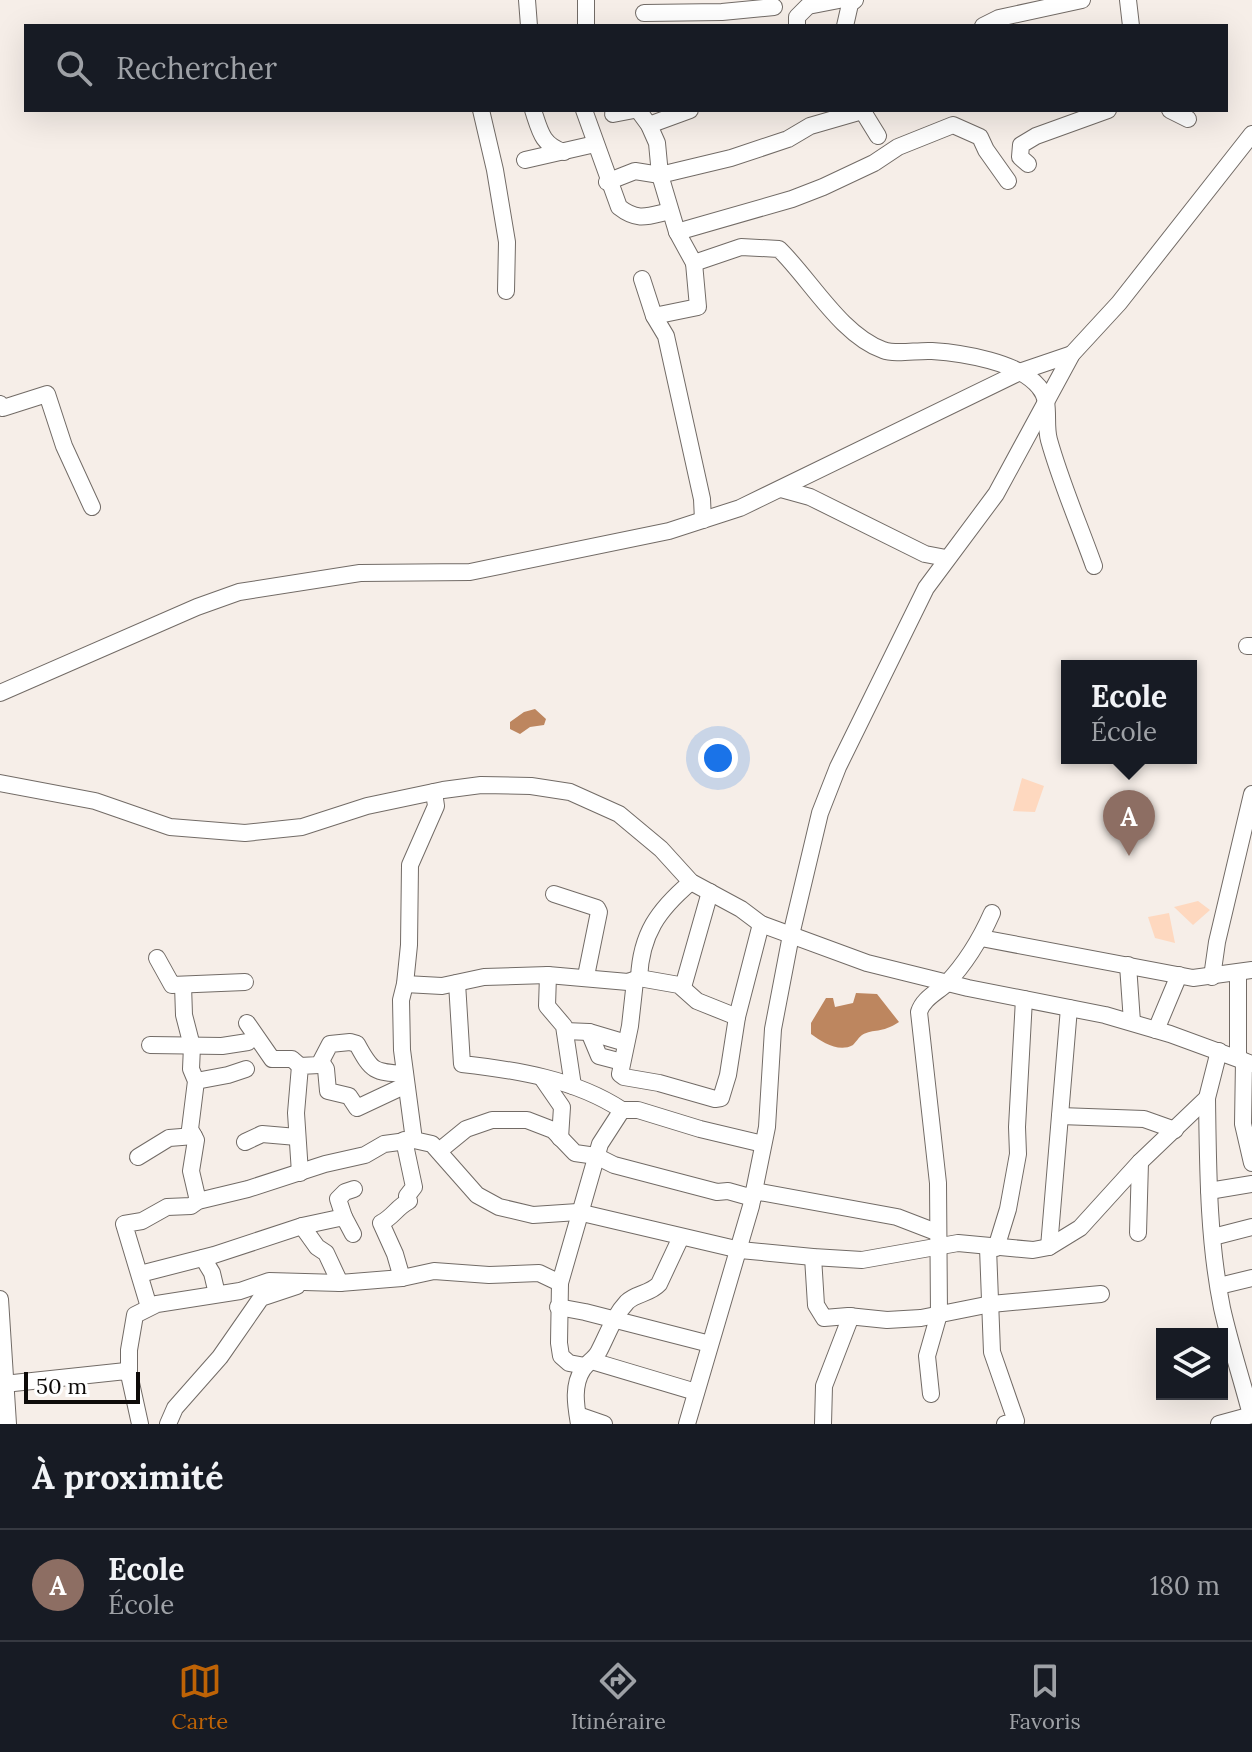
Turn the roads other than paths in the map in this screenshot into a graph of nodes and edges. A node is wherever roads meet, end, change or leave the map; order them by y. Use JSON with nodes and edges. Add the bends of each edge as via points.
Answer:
{"nodes":[{"id":1,"x":527,"y":0,"type":"edge"},
{"id":2,"x":586,"y":0,"type":"edge"},
{"id":3,"x":839,"y":0,"type":"edge"},
{"id":4,"x":855,"y":0,"type":"edge"},
{"id":5,"x":1082,"y":0,"type":"edge"},
{"id":6,"x":1128,"y":0,"type":"edge"},
{"id":7,"x":774,"y":7,"type":"dead end"},
{"id":8,"x":714,"y":12,"type":"edge"},
{"id":9,"x":644,"y":13,"type":"edge"},
{"id":10,"x":529,"y":24,"type":"edge"},
{"id":11,"x":586,"y":24,"type":"edge"},
{"id":12,"x":797,"y":24,"type":"edge"},
{"id":13,"x":845,"y":24,"type":"edge"},
{"id":14,"x":987,"y":24,"type":"edge"},
{"id":15,"x":1131,"y":24,"type":"edge"},
{"id":16,"x":481,"y":112,"type":"edge"},
{"id":17,"x":534,"y":112,"type":"edge"},
{"id":18,"x":585,"y":112,"type":"edge"},
{"id":19,"x":624,"y":112,"type":"edge"},
{"id":20,"x":638,"y":112,"type":"edge"},
{"id":21,"x":685,"y":112,"type":"edge"},
{"id":22,"x":856,"y":112,"type":"edge"},
{"id":23,"x":863,"y":112,"type":"edge"},
{"id":24,"x":1102,"y":112,"type":"edge"},
{"id":25,"x":1174,"y":112,"type":"edge"},
{"id":26,"x":613,"y":114,"type":"dead end"},
{"id":27,"x":957,"y":117,"type":"edge"},
{"id":28,"x":1188,"y":119,"type":"dead end"},
{"id":29,"x":649,"y":125,"type":"junction"},
{"id":30,"x":1252,"y":134,"type":"edge"},
{"id":31,"x":878,"y":136,"type":"dead end"},
{"id":32,"x":595,"y":144,"type":"junction"},
{"id":33,"x":564,"y":152,"type":"junction"},
{"id":34,"x":525,"y":160,"type":"dead end"},
{"id":35,"x":1028,"y":164,"type":"dead end"},
{"id":36,"x":660,"y":175,"type":"junction"},
{"id":37,"x":1008,"y":181,"type":"dead end"},
{"id":38,"x":607,"y":182,"type":"junction"},
{"id":39,"x":670,"y":211,"type":"junction"},
{"id":40,"x":677,"y":232,"type":"junction"},
{"id":41,"x":694,"y":263,"type":"junction"},
{"id":42,"x":642,"y":279,"type":"dead end"},
{"id":43,"x":506,"y":291,"type":"dead end"},
{"id":44,"x":654,"y":316,"type":"junction"},
{"id":45,"x":1072,"y":354,"type":"junction"},
{"id":46,"x":1022,"y":371,"type":"junction"},
{"id":47,"x":1047,"y":402,"type":"junction"},
{"id":48,"x":0,"y":404,"type":"edge"},
{"id":49,"x":781,"y":489,"type":"junction"},
{"id":50,"x":92,"y":507,"type":"dead end"},
{"id":51,"x":703,"y":520,"type":"junction"},
{"id":52,"x":946,"y":558,"type":"junction"},
{"id":53,"x":1094,"y":566,"type":"dead end"},
{"id":54,"x":0,"y":693,"type":"edge"},
{"id":55,"x":0,"y":783,"type":"edge"},
{"id":56,"x":434,"y":792,"type":"junction"},
{"id":57,"x":1252,"y":794,"type":"edge"},
{"id":58,"x":691,"y":882,"type":"junction"},
{"id":59,"x":710,"y":892,"type":"junction"},
{"id":60,"x":554,"y":894,"type":"dead end"},
{"id":61,"x":992,"y":913,"type":"dead end"},
{"id":62,"x":761,"y":924,"type":"junction"},
{"id":63,"x":791,"y":935,"type":"junction"},
{"id":64,"x":981,"y":938,"type":"junction"},
{"id":65,"x":157,"y":958,"type":"dead end"},
{"id":66,"x":1128,"y":965,"type":"junction"},
{"id":67,"x":548,"y":975,"type":"junction"},
{"id":68,"x":1179,"y":975,"type":"junction"},
{"id":69,"x":586,"y":976,"type":"junction"},
{"id":70,"x":1212,"y":977,"type":"junction"},
{"id":71,"x":1242,"y":978,"type":"edge"},
{"id":72,"x":637,"y":979,"type":"junction"},
{"id":73,"x":245,"y":982,"type":"dead end"},
{"id":74,"x":457,"y":983,"type":"junction"},
{"id":75,"x":947,"y":983,"type":"junction"},
{"id":76,"x":405,"y":984,"type":"junction"},
{"id":77,"x":183,"y":985,"type":"junction"},
{"id":78,"x":683,"y":987,"type":"junction"},
{"id":79,"x":1024,"y":999,"type":"junction"},
{"id":80,"x":1252,"y":1001,"type":"edge"},
{"id":81,"x":1069,"y":1008,"type":"junction"},
{"id":82,"x":737,"y":1017,"type":"junction"},
{"id":83,"x":1132,"y":1022,"type":"junction"},
{"id":84,"x":247,"y":1023,"type":"dead end"},
{"id":85,"x":1156,"y":1030,"type":"junction"},
{"id":86,"x":565,"y":1031,"type":"junction"},
{"id":87,"x":589,"y":1032,"type":"junction"},
{"id":88,"x":248,"y":1042,"type":"dead end"},
{"id":89,"x":626,"y":1043,"type":"junction"},
{"id":90,"x":150,"y":1045,"type":"dead end"},
{"id":91,"x":192,"y":1046,"type":"junction"},
{"id":92,"x":1219,"y":1051,"type":"junction"},
{"id":93,"x":1245,"y":1061,"type":"edge"},
{"id":94,"x":622,"y":1062,"type":"junction"},
{"id":95,"x":322,"y":1063,"type":"junction"},
{"id":96,"x":300,"y":1066,"type":"junction"},
{"id":97,"x":246,"y":1069,"type":"dead end"},
{"id":98,"x":542,"y":1078,"type":"junction"},
{"id":99,"x":406,"y":1080,"type":"junction"},
{"id":100,"x":196,"y":1081,"type":"junction"},
{"id":101,"x":573,"y":1086,"type":"junction"},
{"id":102,"x":1207,"y":1098,"type":"junction"},
{"id":103,"x":622,"y":1110,"type":"junction"},
{"id":104,"x":1060,"y":1116,"type":"junction"},
{"id":105,"x":1175,"y":1130,"type":"junction"},
{"id":106,"x":194,"y":1136,"type":"junction"},
{"id":107,"x":297,"y":1137,"type":"junction"},
{"id":108,"x":560,"y":1138,"type":"junction"},
{"id":109,"x":409,"y":1140,"type":"junction"},
{"id":110,"x":245,"y":1142,"type":"dead end"},
{"id":111,"x":763,"y":1144,"type":"junction"},
{"id":112,"x":439,"y":1151,"type":"junction"},
{"id":113,"x":596,"y":1156,"type":"junction"},
{"id":114,"x":138,"y":1157,"type":"dead end"},
{"id":115,"x":1140,"y":1162,"type":"junction"},
{"id":116,"x":1252,"y":1163,"type":"edge"},
{"id":117,"x":300,"y":1173,"type":"junction"},
{"id":118,"x":1252,"y":1184,"type":"edge"},
{"id":119,"x":354,"y":1189,"type":"dead end"},
{"id":120,"x":1209,"y":1191,"type":"junction"},
{"id":121,"x":754,"y":1195,"type":"junction"},
{"id":122,"x":198,"y":1201,"type":"junction"},
{"id":123,"x":578,"y":1212,"type":"junction"},
{"id":124,"x":344,"y":1217,"type":"junction"},
{"id":125,"x":302,"y":1226,"type":"junction"},
{"id":126,"x":1252,"y":1227,"type":"edge"},
{"id":127,"x":1138,"y":1233,"type":"dead end"},
{"id":128,"x":353,"y":1234,"type":"dead end"},
{"id":129,"x":681,"y":1237,"type":"junction"},
{"id":130,"x":1213,"y":1237,"type":"junction"},
{"id":131,"x":936,"y":1239,"type":"junction"},
{"id":132,"x":1049,"y":1247,"type":"junction"},
{"id":133,"x":992,"y":1248,"type":"junction"},
{"id":134,"x":740,"y":1250,"type":"junction"},
{"id":135,"x":813,"y":1257,"type":"junction"},
{"id":136,"x":203,"y":1258,"type":"junction"},
{"id":137,"x":140,"y":1274,"type":"junction"},
{"id":138,"x":402,"y":1278,"type":"junction"},
{"id":139,"x":1252,"y":1278,"type":"edge"},
{"id":140,"x":310,"y":1282,"type":"junction"},
{"id":141,"x":340,"y":1283,"type":"junction"},
{"id":142,"x":560,"y":1283,"type":"junction"},
{"id":143,"x":1219,"y":1286,"type":"junction"},
{"id":144,"x":217,"y":1294,"type":"junction"},
{"id":145,"x":1101,"y":1294,"type":"dead end"},
{"id":146,"x":0,"y":1299,"type":"edge"},
{"id":147,"x":991,"y":1304,"type":"junction"},
{"id":148,"x":149,"y":1307,"type":"junction"},
{"id":149,"x":558,"y":1307,"type":"junction"},
{"id":150,"x":939,"y":1314,"type":"junction"},
{"id":151,"x":851,"y":1316,"type":"junction"},
{"id":152,"x":615,"y":1319,"type":"junction"},
{"id":153,"x":710,"y":1344,"type":"junction"},
{"id":154,"x":589,"y":1363,"type":"junction"},
{"id":155,"x":129,"y":1374,"type":"junction"},
{"id":156,"x":4,"y":1384,"type":"junction"},
{"id":157,"x":696,"y":1392,"type":"junction"},
{"id":158,"x":931,"y":1394,"type":"dead end"},
{"id":159,"x":1252,"y":1415,"type":"edge"},
{"id":160,"x":579,"y":1419,"type":"edge"},
{"id":161,"x":1016,"y":1423,"type":"edge"},
{"id":162,"x":8,"y":1424,"type":"edge"},
{"id":163,"x":140,"y":1424,"type":"edge"},
{"id":164,"x":168,"y":1424,"type":"edge"},
{"id":165,"x":604,"y":1424,"type":"edge"},
{"id":166,"x":687,"y":1424,"type":"edge"},
{"id":167,"x":823,"y":1424,"type":"edge"},
{"id":168,"x":1219,"y":1424,"type":"edge"}],
"edges":[{"from":1,"to":10,"type":"street"},
{"from":2,"to":11,"type":"street"},
{"from":3,"to":12,"type":"street","via":[[808,6]]},
{"from":4,"to":13,"type":"street"},
{"from":5,"to":14,"type":"street"},
{"from":6,"to":15,"type":"street"},
{"from":7,"to":8,"type":"street"},
{"from":8,"to":9,"type":"street"},
{"from":16,"to":43,"type":"street","via":[[507,242]]},
{"from":17,"to":33,"type":"street","via":[[545,143]]},
{"from":18,"to":32,"type":"street"},
{"from":19,"to":26,"type":"street"},
{"from":20,"to":29,"type":"street"},
{"from":21,"to":29,"type":"street"},
{"from":22,"to":36,"type":"street","via":[[731,158]]},
{"from":23,"to":31,"type":"street"},
{"from":24,"to":35,"type":"street","via":[[1021,145],[1020,157]]},
{"from":25,"to":28,"type":"street"},
{"from":27,"to":37,"type":"street","via":[[980,137]]},
{"from":27,"to":40,"type":"street","via":[[823,187]]},
{"from":29,"to":36,"type":"street"},
{"from":30,"to":45,"type":"street","via":[[1119,303]]},
{"from":32,"to":33,"type":"street"},
{"from":32,"to":38,"type":"street"},
{"from":33,"to":34,"type":"street"},
{"from":36,"to":38,"type":"street","via":[[635,171]]},
{"from":36,"to":39,"type":"street"},
{"from":38,"to":39,"type":"street","via":[[619,207],[630,216]]},
{"from":39,"to":40,"type":"street"},
{"from":40,"to":41,"type":"street"},
{"from":41,"to":44,"type":"street","via":[[698,307]]},
{"from":41,"to":46,"type":"street","via":[[741,247],[779,249],[844,324],[884,350],[935,351]]},
{"from":42,"to":44,"type":"street"},
{"from":44,"to":51,"type":"street","via":[[668,345]]},
{"from":45,"to":46,"type":"street"},
{"from":45,"to":47,"type":"street"},
{"from":46,"to":47,"type":"street"},
{"from":46,"to":49,"type":"street"},
{"from":47,"to":52,"type":"street","via":[[996,494]]},
{"from":47,"to":53,"type":"street","via":[[1047,435]]},
{"from":48,"to":50,"type":"street","via":[[3,408],[47,394]]},
{"from":49,"to":51,"type":"street"},
{"from":49,"to":52,"type":"street","via":[[810,497],[925,554]]},
{"from":51,"to":54,"type":"street","via":[[470,572],[360,573],[239,592]]},
{"from":52,"to":63,"type":"street","via":[[914,611],[825,797]]},
{"from":55,"to":56,"type":"street","via":[[95,801],[170,827],[245,833],[302,827]]},
{"from":56,"to":58,"type":"street","via":[[481,785],[570,792],[619,814]]},
{"from":56,"to":76,"type":"street","via":[[436,806],[410,865]]},
{"from":57,"to":70,"type":"street"},
{"from":58,"to":59,"type":"street"},
{"from":58,"to":72,"type":"street","via":[[670,900],[645,937]]},
{"from":59,"to":62,"type":"street"},
{"from":59,"to":78,"type":"street"},
{"from":60,"to":69,"type":"street","via":[[599,912]]},
{"from":61,"to":64,"type":"street"},
{"from":62,"to":63,"type":"street"},
{"from":62,"to":82,"type":"street"},
{"from":63,"to":75,"type":"street","via":[[867,963]]},
{"from":63,"to":111,"type":"street","via":[[773,1029]]},
{"from":64,"to":66,"type":"street"},
{"from":64,"to":75,"type":"street"},
{"from":65,"to":77,"type":"street","via":[[172,985]]},
{"from":66,"to":68,"type":"street"},
{"from":66,"to":83,"type":"street"},
{"from":67,"to":69,"type":"street"},
{"from":67,"to":74,"type":"street"},
{"from":67,"to":86,"type":"street","via":[[547,1006]]},
{"from":68,"to":70,"type":"street"},
{"from":68,"to":85,"type":"street"},
{"from":69,"to":72,"type":"street"},
{"from":70,"to":71,"type":"street"},
{"from":71,"to":80,"type":"street"},
{"from":71,"to":93,"type":"street"},
{"from":72,"to":78,"type":"street"},
{"from":72,"to":89,"type":"street"},
{"from":73,"to":77,"type":"street"},
{"from":74,"to":76,"type":"street"},
{"from":74,"to":98,"type":"street","via":[[462,1064],[504,1067]]},
{"from":75,"to":79,"type":"street"},
{"from":75,"to":131,"type":"street","via":[[919,1012],[938,1183]]},
{"from":76,"to":99,"type":"street","via":[[401,1000]]},
{"from":77,"to":91,"type":"street"},
{"from":78,"to":82,"type":"street","via":[[697,1001]]},
{"from":79,"to":81,"type":"street"},
{"from":79,"to":133,"type":"street","via":[[1018,1154],[1008,1209]]},
{"from":81,"to":83,"type":"street"},
{"from":81,"to":104,"type":"street"},
{"from":82,"to":94,"type":"street","via":[[721,1098],[624,1077]]},
{"from":83,"to":85,"type":"street"},
{"from":84,"to":96,"type":"street","via":[[272,1059],[292,1059]]},
{"from":85,"to":92,"type":"street"},
{"from":86,"to":87,"type":"street"},
{"from":86,"to":101,"type":"street"},
{"from":87,"to":89,"type":"street"},
{"from":87,"to":94,"type":"street","via":[[599,1056]]},
{"from":88,"to":91,"type":"street"},
{"from":89,"to":94,"type":"street"},
{"from":90,"to":91,"type":"street"},
{"from":91,"to":100,"type":"street"},
{"from":92,"to":93,"type":"street"},
{"from":92,"to":102,"type":"street"},
{"from":93,"to":116,"type":"street","via":[[1243,1124]]},
{"from":95,"to":96,"type":"street"},
{"from":95,"to":99,"type":"street","via":[[330,1044],[350,1042],[357,1044],[370,1067]]},
{"from":95,"to":99,"type":"street","via":[[328,1091],[349,1096],[357,1108]]},
{"from":96,"to":107,"type":"street"},
{"from":97,"to":100,"type":"street"},
{"from":98,"to":101,"type":"street"},
{"from":98,"to":108,"type":"street","via":[[562,1107]]},
{"from":99,"to":109,"type":"street"},
{"from":100,"to":106,"type":"street","via":[[190,1129]]},
{"from":101,"to":103,"type":"street"},
{"from":102,"to":105,"type":"street"},
{"from":102,"to":120,"type":"street"},
{"from":103,"to":111,"type":"street"},
{"from":103,"to":113,"type":"street"},
{"from":104,"to":105,"type":"street","via":[[1144,1119]]},
{"from":104,"to":132,"type":"street"},
{"from":105,"to":115,"type":"street"},
{"from":106,"to":114,"type":"street","via":[[169,1138]]},
{"from":106,"to":122,"type":"street","via":[[191,1171]]},
{"from":107,"to":110,"type":"street","via":[[262,1134]]},
{"from":107,"to":117,"type":"street"},
{"from":108,"to":112,"type":"street","via":[[527,1120],[492,1120],[466,1129]]},
{"from":108,"to":113,"type":"street","via":[[575,1153]]},
{"from":109,"to":112,"type":"street","via":[[425,1140]]},
{"from":109,"to":117,"type":"street"},
{"from":109,"to":138,"type":"street","via":[[414,1187],[409,1201],[381,1223]]},
{"from":111,"to":121,"type":"street"},
{"from":112,"to":123,"type":"street","via":[[477,1195],[499,1207],[533,1215]]},
{"from":113,"to":121,"type":"street","via":[[614,1165]]},
{"from":113,"to":123,"type":"street"},
{"from":115,"to":127,"type":"street"},
{"from":115,"to":132,"type":"street","via":[[1080,1228]]},
{"from":117,"to":122,"type":"street"},
{"from":118,"to":120,"type":"street"},
{"from":119,"to":124,"type":"street","via":[[338,1199]]},
{"from":120,"to":130,"type":"street"},
{"from":121,"to":131,"type":"street","via":[[897,1217]]},
{"from":121,"to":134,"type":"street"},
{"from":122,"to":137,"type":"street","via":[[124,1224]]},
{"from":123,"to":129,"type":"street"},
{"from":123,"to":142,"type":"street"},
{"from":124,"to":125,"type":"street"},
{"from":124,"to":128,"type":"street"},
{"from":125,"to":136,"type":"street"},
{"from":125,"to":141,"type":"street","via":[[326,1253]]},
{"from":126,"to":130,"type":"street"},
{"from":129,"to":134,"type":"street"},
{"from":129,"to":152,"type":"street","via":[[659,1284],[629,1300]]},
{"from":130,"to":143,"type":"street"},
{"from":131,"to":133,"type":"street"},
{"from":131,"to":135,"type":"street","via":[[862,1260]]},
{"from":131,"to":150,"type":"street"},
{"from":132,"to":133,"type":"street"},
{"from":133,"to":147,"type":"street"},
{"from":134,"to":135,"type":"street"},
{"from":134,"to":153,"type":"street"},
{"from":135,"to":151,"type":"street","via":[[816,1305],[824,1318]]},
{"from":136,"to":137,"type":"street"},
{"from":136,"to":144,"type":"street"},
{"from":137,"to":148,"type":"street"},
{"from":138,"to":141,"type":"street"},
{"from":138,"to":142,"type":"street","via":[[434,1271],[539,1273]]},
{"from":139,"to":143,"type":"street"},
{"from":140,"to":141,"type":"street"},
{"from":140,"to":144,"type":"street","via":[[269,1281]]},
{"from":140,"to":164,"type":"street","via":[[261,1298]]},
{"from":142,"to":149,"type":"street"},
{"from":143,"to":159,"type":"street"},
{"from":144,"to":148,"type":"street"},
{"from":145,"to":147,"type":"street"},
{"from":146,"to":156,"type":"street"},
{"from":147,"to":150,"type":"street"},
{"from":147,"to":161,"type":"street","via":[[992,1352]]},
{"from":148,"to":155,"type":"street","via":[[135,1315]]},
{"from":149,"to":152,"type":"street"},
{"from":149,"to":154,"type":"street","via":[[561,1356],[569,1363]]},
{"from":150,"to":151,"type":"street","via":[[887,1320]]},
{"from":150,"to":158,"type":"street","via":[[927,1356]]},
{"from":151,"to":167,"type":"street","via":[[824,1386]]},
{"from":152,"to":153,"type":"street"},
{"from":152,"to":154,"type":"street"},
{"from":153,"to":157,"type":"street"},
{"from":154,"to":157,"type":"street"},
{"from":154,"to":160,"type":"street","via":[[576,1386]]},
{"from":155,"to":156,"type":"street","via":[[122,1370]]},
{"from":155,"to":163,"type":"street"},
{"from":156,"to":162,"type":"street"},
{"from":157,"to":166,"type":"street"},
{"from":159,"to":168,"type":"street"},
{"from":160,"to":165,"type":"street"}]}
